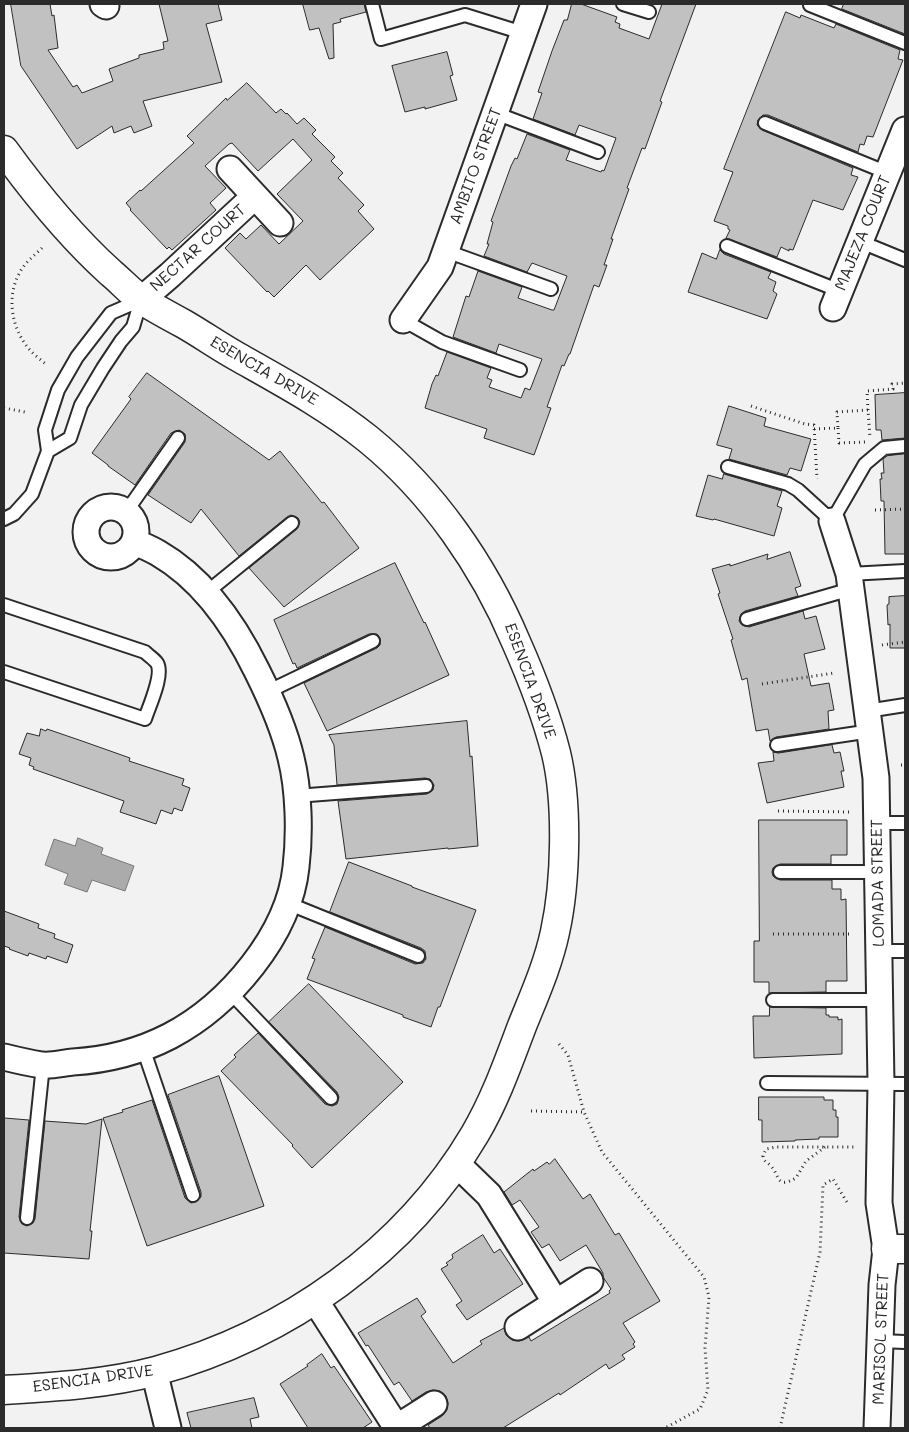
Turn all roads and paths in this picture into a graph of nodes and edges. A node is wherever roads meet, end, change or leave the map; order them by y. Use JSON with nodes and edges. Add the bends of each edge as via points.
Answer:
{"nodes":[{"id":1,"x":372,"y":4,"type":"edge"},
{"id":2,"x":534,"y":4,"type":"edge"},
{"id":3,"x":624,"y":4,"type":"edge"},
{"id":4,"x":810,"y":5,"type":"dead end"},
{"id":5,"x":649,"y":12,"type":"dead end"},
{"id":6,"x":523,"y":33,"type":"junction"},
{"id":7,"x":905,"y":43,"type":"edge"},
{"id":8,"x":495,"y":113,"type":"junction"},
{"id":9,"x":765,"y":123,"type":"dead end"},
{"id":10,"x":905,"y":130,"type":"edge"},
{"id":11,"x":4,"y":150,"type":"edge"},
{"id":12,"x":598,"y":152,"type":"dead end"},
{"id":13,"x":230,"y":169,"type":"dead end"},
{"id":14,"x":888,"y":173,"type":"junction"},
{"id":15,"x":255,"y":196,"type":"junction"},
{"id":16,"x":280,"y":222,"type":"dead end"},
{"id":17,"x":860,"y":242,"type":"junction"},
{"id":18,"x":727,"y":246,"type":"dead end"},
{"id":19,"x":42,"y":248,"type":"dead end"},
{"id":20,"x":446,"y":251,"type":"junction"},
{"id":21,"x":905,"y":260,"type":"edge"},
{"id":22,"x":551,"y":289,"type":"dead end"},
{"id":23,"x":837,"y":299,"type":"joint"},
{"id":24,"x":141,"y":300,"type":"junction"},
{"id":25,"x":403,"y":320,"type":"joint"},
{"id":26,"x":47,"y":365,"type":"dead end"},
{"id":27,"x":520,"y":370,"type":"dead end"},
{"id":28,"x":905,"y":383,"type":"edge"},
{"id":29,"x":751,"y":406,"type":"dead end"},
{"id":30,"x":4,"y":408,"type":"edge"},
{"id":31,"x":868,"y":410,"type":"junction"},
{"id":32,"x":25,"y":412,"type":"dead end"},
{"id":33,"x":838,"y":428,"type":"junction"},
{"id":34,"x":814,"y":429,"type":"junction"},
{"id":35,"x":178,"y":438,"type":"dead end"},
{"id":36,"x":905,"y":446,"type":"edge"},
{"id":37,"x":48,"y":451,"type":"junction"},
{"id":38,"x":728,"y":467,"type":"dead end"},
{"id":39,"x":817,"y":479,"type":"dead end"},
{"id":40,"x":905,"y":509,"type":"edge"},
{"id":41,"x":875,"y":510,"type":"dead end"},
{"id":42,"x":126,"y":512,"type":"junction"},
{"id":43,"x":4,"y":519,"type":"edge"},
{"id":44,"x":832,"y":521,"type":"junction"},
{"id":45,"x":292,"y":523,"type":"dead end"},
{"id":46,"x":134,"y":542,"type":"junction"},
{"id":47,"x":905,"y":571,"type":"edge"},
{"id":48,"x":850,"y":582,"type":"junction"},
{"id":49,"x":206,"y":593,"type":"junction"},
{"id":50,"x":4,"y":605,"type":"edge"},
{"id":51,"x":747,"y":619,"type":"dead end"},
{"id":52,"x":373,"y":641,"type":"dead end"},
{"id":53,"x":905,"y":642,"type":"edge"},
{"id":54,"x":882,"y":645,"type":"dead end"},
{"id":55,"x":4,"y":672,"type":"edge"},
{"id":56,"x":834,"y":673,"type":"dead end"},
{"id":57,"x":762,"y":684,"type":"dead end"},
{"id":58,"x":267,"y":692,"type":"junction"},
{"id":59,"x":905,"y":705,"type":"edge"},
{"id":60,"x":869,"y":721,"type":"junction"},
{"id":61,"x":777,"y":744,"type":"dead end"},
{"id":62,"x":426,"y":786,"type":"dead end"},
{"id":63,"x":296,"y":796,"type":"junction"},
{"id":64,"x":778,"y":811,"type":"dead end"},
{"id":65,"x":852,"y":812,"type":"dead end"},
{"id":66,"x":877,"y":823,"type":"junction"},
{"id":67,"x":905,"y":823,"type":"edge"},
{"id":68,"x":780,"y":872,"type":"dead end"},
{"id":69,"x":878,"y":872,"type":"junction"},
{"id":70,"x":287,"y":903,"type":"junction"},
{"id":71,"x":772,"y":934,"type":"dead end"},
{"id":72,"x":853,"y":934,"type":"dead end"},
{"id":73,"x":878,"y":951,"type":"junction"},
{"id":74,"x":905,"y":951,"type":"edge"},
{"id":75,"x":418,"y":956,"type":"dead end"},
{"id":76,"x":229,"y":991,"type":"junction"},
{"id":77,"x":772,"y":1000,"type":"dead end"},
{"id":78,"x":880,"y":1000,"type":"junction"},
{"id":79,"x":559,"y":1044,"type":"dead end"},
{"id":80,"x":143,"y":1048,"type":"junction"},
{"id":81,"x":4,"y":1057,"type":"edge"},
{"id":82,"x":43,"y":1065,"type":"junction"},
{"id":83,"x":767,"y":1083,"type":"dead end"},
{"id":84,"x":881,"y":1084,"type":"junction"},
{"id":85,"x":905,"y":1084,"type":"edge"},
{"id":86,"x":331,"y":1098,"type":"dead end"},
{"id":87,"x":531,"y":1111,"type":"dead end"},
{"id":88,"x":584,"y":1112,"type":"junction"},
{"id":89,"x":825,"y":1147,"type":"junction"},
{"id":90,"x":854,"y":1147,"type":"dead end"},
{"id":91,"x":457,"y":1164,"type":"junction"},
{"id":92,"x":193,"y":1195,"type":"dead end"},
{"id":93,"x":848,"y":1204,"type":"dead end"},
{"id":94,"x":27,"y":1218,"type":"dead end"},
{"id":95,"x":896,"y":1249,"type":"edge"},
{"id":96,"x":590,"y":1281,"type":"dead end"},
{"id":97,"x":315,"y":1300,"type":"junction"},
{"id":98,"x":556,"y":1303,"type":"junction"},
{"id":99,"x":518,"y":1327,"type":"dead end"},
{"id":100,"x":879,"y":1341,"type":"junction"},
{"id":101,"x":905,"y":1342,"type":"edge"},
{"id":102,"x":154,"y":1371,"type":"junction"},
{"id":103,"x":4,"y":1390,"type":"edge"},
{"id":104,"x":434,"y":1404,"type":"dead end"},
{"id":105,"x":168,"y":1428,"type":"edge"},
{"id":106,"x":396,"y":1428,"type":"edge"},
{"id":107,"x":664,"y":1428,"type":"edge"},
{"id":108,"x":780,"y":1428,"type":"edge"},
{"id":109,"x":878,"y":1428,"type":"edge"}],
"edges":[{"from":1,"to":6,"type":"lane","via":[[381,39],[465,15]]},
{"from":2,"to":6,"type":"street","name":"AMBITO STREET"},
{"from":3,"to":5,"type":"lane"},
{"from":4,"to":7,"type":"lane"},
{"from":6,"to":8,"type":"street","name":"AMBITO STREET"},
{"from":8,"to":12,"type":"lane"},
{"from":8,"to":20,"type":"street","name":"AMBITO STREET"},
{"from":9,"to":14,"type":"lane"},
{"from":10,"to":14,"type":"street","name":"MAJEZA COURT"},
{"from":11,"to":24,"type":"street","name":"ESENCIA DRIVE","via":[[58,220]]},
{"from":13,"to":15,"type":"street","name":"NECTAR COURT"},
{"from":14,"to":17,"type":"street","name":"MAJEZA COURT"},
{"from":15,"to":16,"type":"street","name":"NECTAR COURT"},
{"from":15,"to":24,"type":"street","name":"NECTAR COURT"},
{"from":17,"to":21,"type":"lane"},
{"from":17,"to":23,"type":"street","name":"MAJEZA COURT"},
{"from":18,"to":23,"type":"lane"},
{"from":19,"to":26,"type":"path","via":[[19,273],[14,285],[12,312],[24,342]]},
{"from":20,"to":22,"type":"lane"},
{"from":20,"to":25,"type":"street","name":"AMBITO STREET","via":[[440,267]]},
{"from":24,"to":37,"type":"lane","via":[[133,327],[107,361],[81,405],[70,438]]},
{"from":24,"to":37,"type":"lane","via":[[111,313],[77,357],[58,390],[45,430]]},
{"from":24,"to":91,"type":"street","name":"ESENCIA DRIVE","via":[[323,405],[371,441],[407,475],[468,552],[500,605],[534,682],[556,755],[562,789],[560,903],[544,970],[507,1066],[482,1121]]},
{"from":25,"to":27,"type":"lane","via":[[442,342]]},
{"from":28,"to":31,"type":"path","via":[[892,384],[893,389],[867,391]]},
{"from":29,"to":34,"type":"path","via":[[814,425]]},
{"from":30,"to":32,"type":"path"},
{"from":31,"to":33,"type":"path","via":[[838,412]]},
{"from":31,"to":33,"type":"path","via":[[870,442],[839,443]]},
{"from":33,"to":34,"type":"path"},
{"from":34,"to":39,"type":"path"},
{"from":35,"to":42,"type":"lane"},
{"from":36,"to":44,"type":"lane","via":[[884,448],[865,464]]},
{"from":37,"to":43,"type":"lane","via":[[32,494],[14,514]]},
{"from":38,"to":44,"type":"lane","via":[[788,484]]},
{"from":40,"to":41,"type":"path"},
{"from":42,"to":46,"type":"street","via":[[135,525]]},
{"from":42,"to":46,"type":"street","via":[[110,507],[95,512],[88,521],[86,538],[96,552],[112,557],[127,551]]},
{"from":44,"to":48,"type":"street","name":"LOMADA STREET"},
{"from":45,"to":49,"type":"lane"},
{"from":46,"to":49,"type":"street","via":[[158,553]]},
{"from":47,"to":48,"type":"lane"},
{"from":48,"to":51,"type":"lane"},
{"from":48,"to":60,"type":"street","name":"LOMADA STREET"},
{"from":49,"to":58,"type":"street","via":[[249,655]]},
{"from":50,"to":55,"type":"lane","via":[[145,652],[158,665],[159,675],[145,719]]},
{"from":52,"to":58,"type":"lane"},
{"from":53,"to":54,"type":"path"},
{"from":56,"to":57,"type":"path"},
{"from":58,"to":63,"type":"street","via":[[292,759]]},
{"from":59,"to":60,"type":"lane"},
{"from":60,"to":61,"type":"lane"},
{"from":60,"to":66,"type":"street","name":"LOMADA STREET","via":[[876,778]]},
{"from":62,"to":63,"type":"lane"},
{"from":63,"to":70,"type":"street","via":[[296,868]]},
{"from":64,"to":65,"type":"path"},
{"from":66,"to":67,"type":"lane"},
{"from":66,"to":69,"type":"street","name":"LOMADA STREET"},
{"from":68,"to":69,"type":"lane"},
{"from":69,"to":73,"type":"street","name":"LOMADA STREET"},
{"from":70,"to":75,"type":"lane"},
{"from":70,"to":76,"type":"street","via":[[272,936],[253,965]]},
{"from":71,"to":72,"type":"path"},
{"from":73,"to":74,"type":"lane"},
{"from":73,"to":78,"type":"street","name":"LOMADA STREET"},
{"from":76,"to":80,"type":"street","via":[[191,1023]]},
{"from":76,"to":86,"type":"lane"},
{"from":77,"to":78,"type":"lane"},
{"from":78,"to":84,"type":"street","name":"LOMADA STREET"},
{"from":79,"to":88,"type":"path","via":[[568,1055]]},
{"from":80,"to":82,"type":"street","via":[[96,1060]]},
{"from":80,"to":92,"type":"lane"},
{"from":81,"to":82,"type":"street"},
{"from":82,"to":94,"type":"lane"},
{"from":83,"to":84,"type":"lane"},
{"from":84,"to":85,"type":"lane"},
{"from":84,"to":95,"type":"street","name":"LOMADA STREET","via":[[879,1203]]},
{"from":87,"to":88,"type":"path"},
{"from":88,"to":107,"type":"path","via":[[602,1152],[704,1277],[709,1296],[705,1348],[708,1390],[700,1409]]},
{"from":89,"to":89,"type":"path","via":[[770,1147],[763,1156],[777,1178],[788,1182],[796,1178],[806,1161]]},
{"from":89,"to":90,"type":"path"},
{"from":91,"to":97,"type":"street","name":"ESENCIA DRIVE","via":[[409,1222],[352,1274]]},
{"from":91,"to":98,"type":"street","via":[[489,1195]]},
{"from":93,"to":108,"type":"path","via":[[833,1179],[822,1185],[820,1252]]},
{"from":95,"to":100,"type":"street","name":"MARISOL STREET","via":[[882,1285]]},
{"from":96,"to":98,"type":"street"},
{"from":97,"to":102,"type":"street","name":"ESENCIA DRIVE","via":[[259,1333],[217,1351]]},
{"from":97,"to":106,"type":"street"},
{"from":98,"to":99,"type":"street"},
{"from":100,"to":101,"type":"lane"},
{"from":100,"to":109,"type":"street","name":"MARISOL STREET"},
{"from":102,"to":103,"type":"street","name":"ESENCIA DRIVE","via":[[57,1387]]},
{"from":102,"to":105,"type":"street"},
{"from":104,"to":106,"type":"street"}]}
